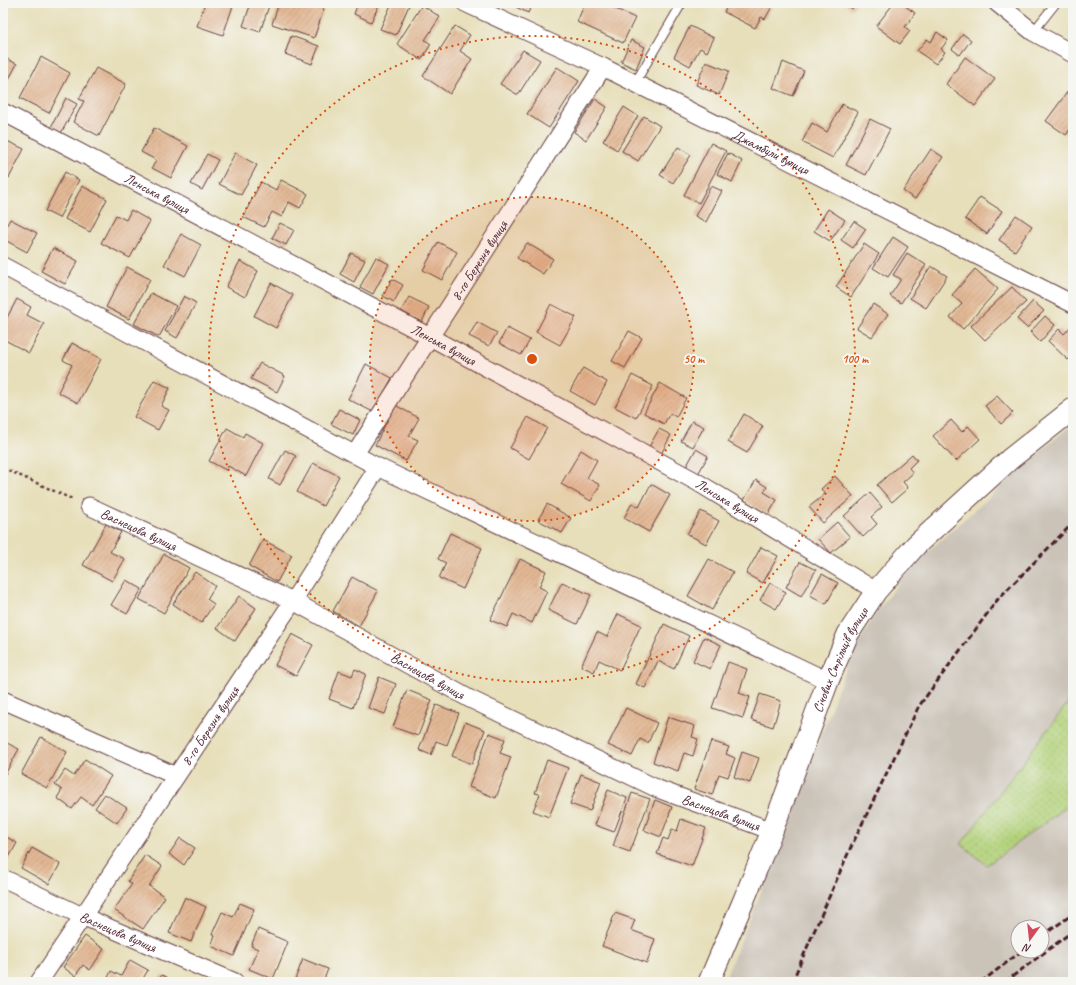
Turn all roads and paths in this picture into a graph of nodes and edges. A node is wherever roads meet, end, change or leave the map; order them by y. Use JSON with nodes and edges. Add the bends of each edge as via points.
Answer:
{"nodes":[{"id":1,"x":466,"y":3,"type":"edge"},
{"id":2,"x":682,"y":3,"type":"edge"},
{"id":3,"x":997,"y":3,"type":"edge"},
{"id":4,"x":1056,"y":3,"type":"edge"},
{"id":5,"x":1033,"y":32,"type":"junction"},
{"id":6,"x":1073,"y":54,"type":"edge"},
{"id":7,"x":604,"y":67,"type":"junction"},
{"id":8,"x":634,"y":83,"type":"junction"},
{"id":9,"x":3,"y":112,"type":"edge"},
{"id":10,"x":3,"y":266,"type":"edge"},
{"id":11,"x":1073,"y":304,"type":"edge"},
{"id":12,"x":430,"y":337,"type":"junction"},
{"id":13,"x":1073,"y":408,"type":"edge"},
{"id":14,"x":355,"y":454,"type":"junction"},
{"id":15,"x":378,"y":467,"type":"junction"},
{"id":16,"x":3,"y":468,"type":"edge"},
{"id":17,"x":89,"y":506,"type":"joint"},
{"id":18,"x":876,"y":591,"type":"junction"},
{"id":19,"x":293,"y":601,"type":"junction"},
{"id":20,"x":828,"y":681,"type":"junction"},
{"id":21,"x":3,"y":700,"type":"edge"},
{"id":22,"x":176,"y":776,"type":"junction"},
{"id":23,"x":772,"y":831,"type":"junction"},
{"id":24,"x":3,"y":878,"type":"edge"},
{"id":25,"x":82,"y":916,"type":"junction"},
{"id":26,"x":39,"y":982,"type":"edge"},
{"id":27,"x":235,"y":982,"type":"edge"},
{"id":28,"x":709,"y":982,"type":"edge"}],
"edges":[{"from":1,"to":7,"type":"street","name":"Джамбули вулиця"},
{"from":2,"to":8,"type":"lane"},
{"from":3,"to":5,"type":"street"},
{"from":4,"to":5,"type":"lane"},
{"from":5,"to":6,"type":"street"},
{"from":7,"to":8,"type":"street","name":"Джамбули вулиця"},
{"from":7,"to":12,"type":"street","name":"8-го Березня вулиця"},
{"from":8,"to":11,"type":"street","name":"Джамбули вулиця"},
{"from":9,"to":12,"type":"street","name":"Ленська вулиця"},
{"from":10,"to":14,"type":"street"},
{"from":12,"to":14,"type":"street","name":"8-го Березня вулиця"},
{"from":12,"to":18,"type":"street","name":"Ленська вулиця","via":[[697,482]]},
{"from":13,"to":18,"type":"street","name":"Січових Стрільців вулиця","via":[[1010,459],[916,545]]},
{"from":14,"to":15,"type":"street"},
{"from":15,"to":19,"type":"street","name":"8-го Березня вулиця"},
{"from":15,"to":20,"type":"street"},
{"from":16,"to":17,"type":"path"},
{"from":17,"to":19,"type":"street","name":"Васнецова вулиця"},
{"from":18,"to":20,"type":"street","name":"Січових Стрільців вулиця","via":[[848,634]]},
{"from":19,"to":22,"type":"street","name":"8-го Березня вулиця"},
{"from":19,"to":23,"type":"street","name":"Васнецова вулиця","via":[[470,699],[658,789]]},
{"from":20,"to":23,"type":"street","name":"Січових Стрільців вулиця"},
{"from":21,"to":22,"type":"street"},
{"from":22,"to":25,"type":"street","name":"8-го Березня вулиця"},
{"from":23,"to":28,"type":"street","name":"Січових Стрільців вулиця"},
{"from":24,"to":25,"type":"street","name":"Васнецова вулиця"},
{"from":25,"to":26,"type":"street","name":"8-го Березня вулиця"},
{"from":25,"to":27,"type":"street","name":"Васнецова вулиця"}]}
